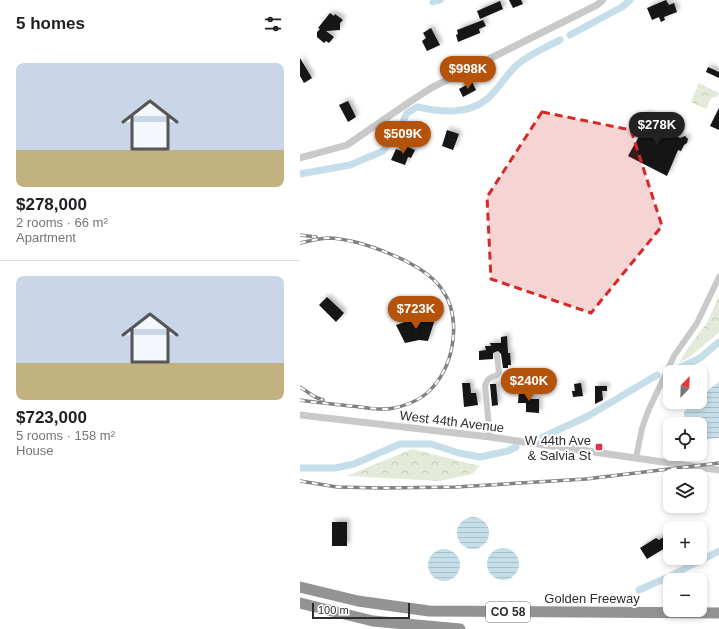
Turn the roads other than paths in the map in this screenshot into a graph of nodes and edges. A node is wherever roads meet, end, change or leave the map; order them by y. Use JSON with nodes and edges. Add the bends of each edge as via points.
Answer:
{"nodes":[{"id":1,"x":603,"y":0,"type":"edge"},
{"id":2,"x":300,"y":158,"type":"edge"},
{"id":3,"x":719,"y":276,"type":"edge"},
{"id":4,"x":497,"y":354,"type":"dead end"},
{"id":5,"x":300,"y":415,"type":"edge"},
{"id":6,"x":490,"y":437,"type":"junction"},
{"id":7,"x":636,"y":458,"type":"junction"},
{"id":8,"x":719,"y":470,"type":"edge"},
{"id":9,"x":300,"y":587,"type":"edge"},
{"id":10,"x":300,"y":603,"type":"edge"},
{"id":11,"x":719,"y":613,"type":"edge"},
{"id":12,"x":460,"y":629,"type":"edge"}],
"edges":[{"from":1,"to":2,"type":"street","via":[[431,88],[347,145]]},
{"from":3,"to":7,"type":"street","via":[[697,323],[674,356],[649,409]]},
{"from":4,"to":6,"type":"street","via":[[499,372],[487,380],[485,386]]},
{"from":5,"to":6,"type":"street","name":"West 44th Avenue"},
{"from":6,"to":7,"type":"street","name":"West 44th Avenue"},
{"from":7,"to":8,"type":"street","name":"West 44th Avenue"},
{"from":9,"to":11,"type":"highway","name":"Golden Freeway","number":"CO 58","via":[[358,601],[429,611]]},
{"from":10,"to":12,"type":"highway","via":[[373,621]]}]}
